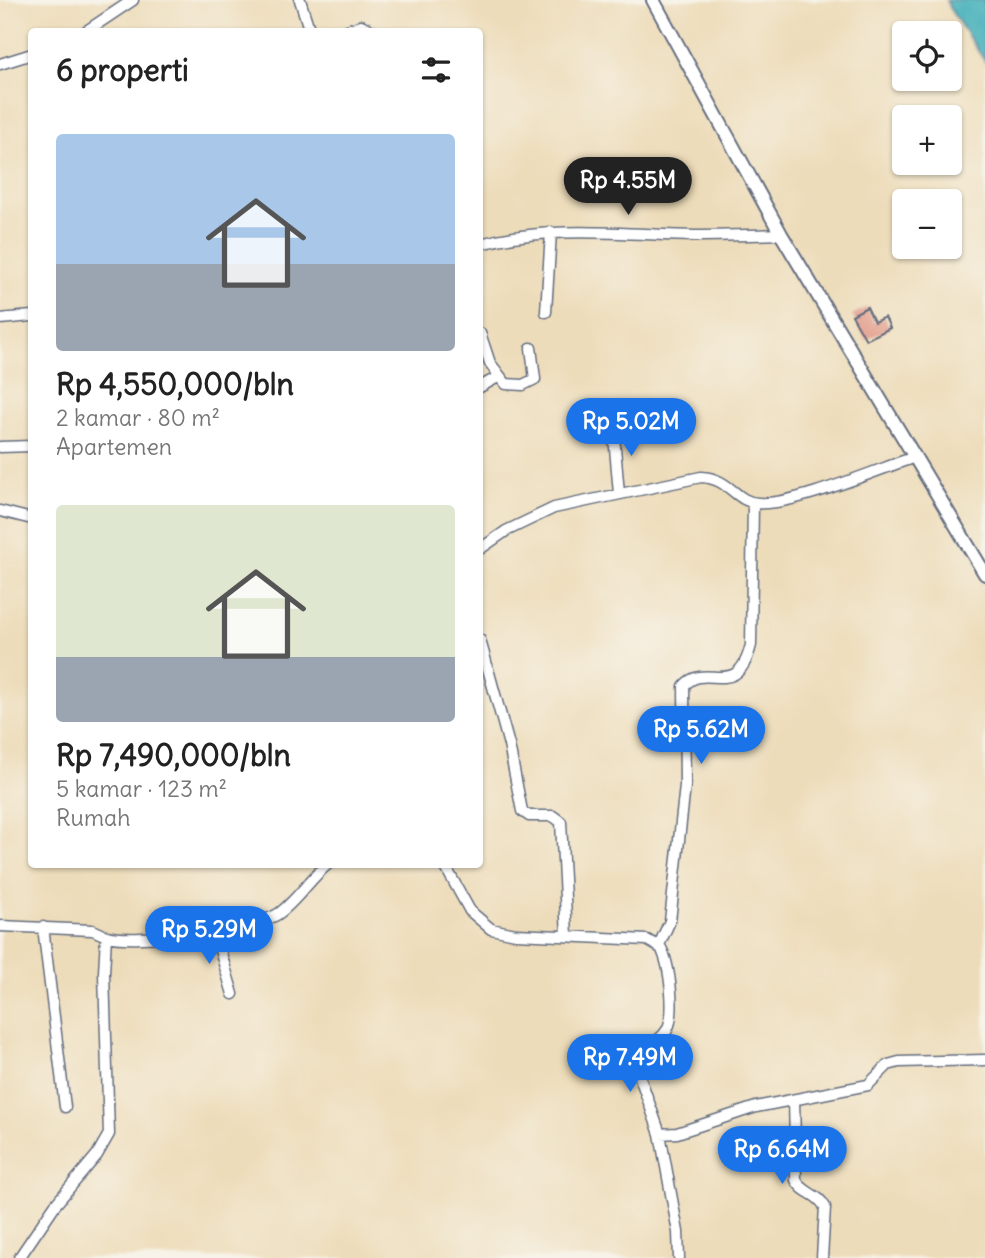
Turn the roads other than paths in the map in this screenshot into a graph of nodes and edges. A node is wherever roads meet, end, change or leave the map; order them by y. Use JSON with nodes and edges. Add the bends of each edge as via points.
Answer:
{"nodes":[{"id":1,"x":133,"y":0,"type":"edge"},
{"id":2,"x":299,"y":0,"type":"edge"},
{"id":3,"x":653,"y":0,"type":"edge"},
{"id":4,"x":91,"y":28,"type":"edge"},
{"id":5,"x":309,"y":28,"type":"edge"},
{"id":6,"x":28,"y":55,"type":"edge"},
{"id":7,"x":0,"y":64,"type":"edge"},
{"id":8,"x":551,"y":232,"type":"junction"},
{"id":9,"x":781,"y":234,"type":"junction"},
{"id":10,"x":483,"y":243,"type":"edge"},
{"id":11,"x":546,"y":312,"type":"dead end"},
{"id":12,"x":28,"y":316,"type":"edge"},
{"id":13,"x":0,"y":319,"type":"edge"},
{"id":14,"x":483,"y":340,"type":"edge"},
{"id":15,"x":530,"y":348,"type":"dead end"},
{"id":16,"x":498,"y":377,"type":"junction"},
{"id":17,"x":483,"y":385,"type":"edge"},
{"id":18,"x":613,"y":424,"type":"dead end"},
{"id":19,"x":28,"y":446,"type":"edge"},
{"id":20,"x":0,"y":447,"type":"edge"},
{"id":21,"x":915,"y":457,"type":"junction"},
{"id":22,"x":619,"y":494,"type":"junction"},
{"id":23,"x":753,"y":503,"type":"junction"},
{"id":24,"x":0,"y":511,"type":"edge"},
{"id":25,"x":28,"y":518,"type":"edge"},
{"id":26,"x":483,"y":547,"type":"edge"},
{"id":27,"x":985,"y":574,"type":"edge"},
{"id":28,"x":483,"y":651,"type":"edge"},
{"id":29,"x":324,"y":868,"type":"edge"},
{"id":30,"x":446,"y":868,"type":"edge"},
{"id":31,"x":0,"y":926,"type":"edge"},
{"id":32,"x":43,"y":928,"type":"junction"},
{"id":33,"x":214,"y":930,"type":"junction"},
{"id":34,"x":106,"y":936,"type":"junction"},
{"id":35,"x":566,"y":936,"type":"junction"},
{"id":36,"x":659,"y":945,"type":"junction"},
{"id":37,"x":233,"y":994,"type":"dead end"},
{"id":38,"x":985,"y":1060,"type":"edge"},
{"id":39,"x":794,"y":1100,"type":"junction"},
{"id":40,"x":65,"y":1107,"type":"dead end"},
{"id":41,"x":660,"y":1134,"type":"junction"},
{"id":42,"x":19,"y":1258,"type":"edge"},
{"id":43,"x":679,"y":1258,"type":"edge"},
{"id":44,"x":822,"y":1258,"type":"edge"}],
"edges":[{"from":1,"to":4,"type":"street"},
{"from":2,"to":5,"type":"street"},
{"from":3,"to":9,"type":"street"},
{"from":6,"to":7,"type":"street"},
{"from":8,"to":9,"type":"street"},
{"from":8,"to":10,"type":"street"},
{"from":8,"to":11,"type":"street"},
{"from":9,"to":21,"type":"street"},
{"from":12,"to":13,"type":"street"},
{"from":14,"to":16,"type":"street"},
{"from":15,"to":16,"type":"street","via":[[536,379],[516,385]]},
{"from":16,"to":17,"type":"street"},
{"from":18,"to":22,"type":"street"},
{"from":19,"to":20,"type":"street"},
{"from":21,"to":23,"type":"street","via":[[828,487]]},
{"from":21,"to":27,"type":"street"},
{"from":22,"to":23,"type":"street","via":[[711,477]]},
{"from":22,"to":26,"type":"street","via":[[554,508]]},
{"from":23,"to":36,"type":"street","via":[[751,646],[744,668],[733,676],[692,680],[684,686],[685,786],[670,920]]},
{"from":24,"to":25,"type":"street"},
{"from":28,"to":35,"type":"street","via":[[522,811],[528,816],[553,816],[561,822]]},
{"from":29,"to":33,"type":"street","via":[[268,920]]},
{"from":30,"to":35,"type":"street","via":[[470,911],[491,929]]},
{"from":31,"to":32,"type":"street"},
{"from":32,"to":34,"type":"street","via":[[92,930]]},
{"from":32,"to":40,"type":"street"},
{"from":33,"to":34,"type":"street"},
{"from":33,"to":37,"type":"street"},
{"from":34,"to":42,"type":"street","via":[[109,1134]]},
{"from":35,"to":36,"type":"street","via":[[647,940]]},
{"from":36,"to":41,"type":"street","via":[[670,979],[670,1021],[666,1031],[634,1060]]},
{"from":38,"to":39,"type":"street","via":[[899,1062],[888,1065],[868,1084]]},
{"from":39,"to":41,"type":"street"},
{"from":39,"to":44,"type":"street","via":[[796,1180],[825,1207]]},
{"from":41,"to":43,"type":"street"}]}
